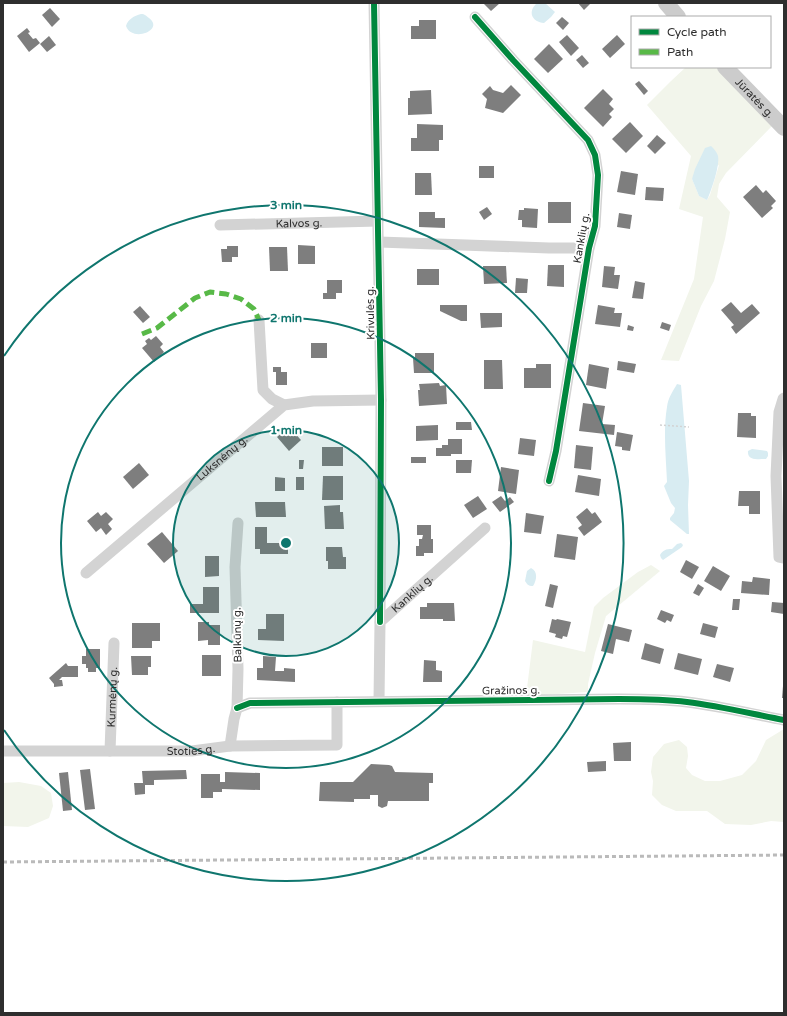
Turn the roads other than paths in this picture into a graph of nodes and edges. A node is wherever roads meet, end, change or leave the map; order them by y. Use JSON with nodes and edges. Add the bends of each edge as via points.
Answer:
{"nodes":[{"id":1,"x":374,"y":3,"type":"edge"},
{"id":2,"x":666,"y":3,"type":"edge"},
{"id":3,"x":677,"y":16,"type":"edge"},
{"id":4,"x":475,"y":17,"type":"dead end"},
{"id":5,"x":727,"y":68,"type":"edge"},
{"id":6,"x":784,"y":128,"type":"edge"},
{"id":7,"x":378,"y":221,"type":"junction"},
{"id":8,"x":220,"y":224,"type":"dead end"},
{"id":9,"x":378,"y":242,"type":"junction"},
{"id":10,"x":589,"y":248,"type":"junction"},
{"id":11,"x":259,"y":320,"type":"dead end"},
{"id":12,"x":784,"y":398,"type":"edge"},
{"id":13,"x":381,"y":400,"type":"junction"},
{"id":14,"x":284,"y":405,"type":"junction"},
{"id":15,"x":549,"y":481,"type":"dead end"},
{"id":16,"x":238,"y":523,"type":"dead end"},
{"id":17,"x":485,"y":528,"type":"dead end"},
{"id":18,"x":784,"y":558,"type":"edge"},
{"id":19,"x":86,"y":573,"type":"dead end"},
{"id":20,"x":380,"y":622,"type":"junction"},
{"id":21,"x":114,"y":643,"type":"dead end"},
{"id":22,"x":379,"y":701,"type":"junction"},
{"id":23,"x":337,"y":702,"type":"junction"},
{"id":24,"x":237,"y":708,"type":"junction"},
{"id":25,"x":784,"y":720,"type":"edge"},
{"id":26,"x":230,"y":746,"type":"junction"},
{"id":27,"x":3,"y":751,"type":"edge"},
{"id":28,"x":110,"y":751,"type":"junction"}],
"edges":[{"from":1,"to":7,"type":"street","name":"Krivulės g."},
{"from":2,"to":3,"type":"street"},
{"from":4,"to":10,"type":"street","name":"Kanklių g.","via":[[588,140],[595,155],[598,175],[596,226]]},
{"from":5,"to":6,"type":"street","name":"Jūratės g."},
{"from":7,"to":8,"type":"street","name":"Kalvos g."},
{"from":7,"to":9,"type":"street","name":"Krivulės g."},
{"from":9,"to":10,"type":"street"},
{"from":9,"to":13,"type":"street","name":"Krivulės g."},
{"from":10,"to":15,"type":"street","name":"Kanklių g."},
{"from":11,"to":14,"type":"street","via":[[263,390],[272,399]]},
{"from":12,"to":18,"type":"street","via":[[779,412],[776,476],[779,557]]},
{"from":13,"to":14,"type":"street","via":[[313,401]]},
{"from":13,"to":20,"type":"street","name":"Krivulės g."},
{"from":14,"to":19,"type":"street","name":"Luksnėnų g."},
{"from":16,"to":24,"type":"street","name":"Balkūnų g.","via":[[235,567]]},
{"from":17,"to":20,"type":"street","name":"Kanklių g."},
{"from":20,"to":22,"type":"street"},
{"from":21,"to":28,"type":"street","name":"Kurmėnų g."},
{"from":22,"to":23,"type":"street","name":"Gražinos g."},
{"from":22,"to":25,"type":"street","name":"Gražinos g.","via":[[654,699],[721,707]]},
{"from":23,"to":24,"type":"street","name":"Gražinos g.","via":[[250,703]]},
{"from":23,"to":26,"type":"street","name":"Stoties g.","via":[[337,744]]},
{"from":24,"to":26,"type":"street","name":"Balkūnų g."},
{"from":26,"to":28,"type":"street","name":"Stoties g.","via":[[192,751]]},
{"from":27,"to":28,"type":"street","name":"Stoties g."}]}
